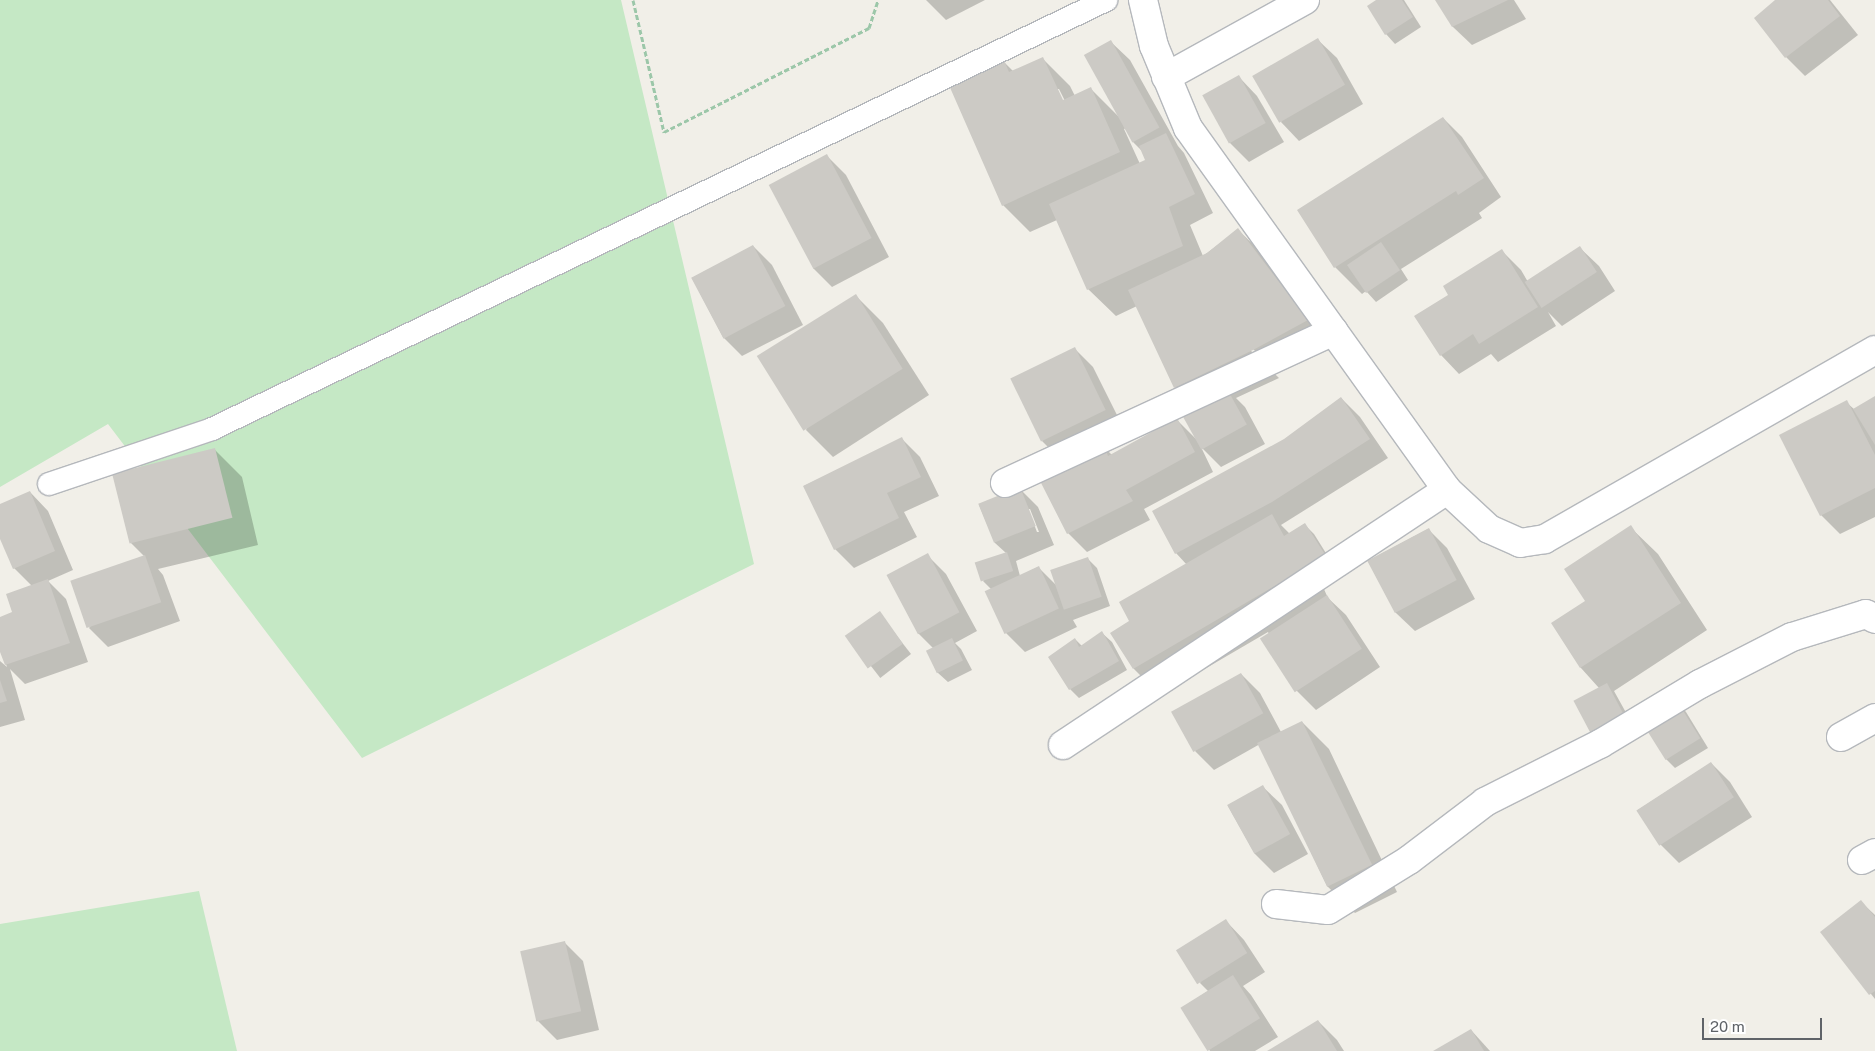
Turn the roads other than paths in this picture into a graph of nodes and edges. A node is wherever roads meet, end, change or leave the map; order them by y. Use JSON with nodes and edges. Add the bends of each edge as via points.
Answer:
{"nodes":[{"id":1,"x":1106,"y":0,"type":"edge"},
{"id":2,"x":1143,"y":0,"type":"edge"},
{"id":3,"x":1305,"y":0,"type":"edge"},
{"id":4,"x":1166,"y":77,"type":"junction"},
{"id":5,"x":1334,"y":331,"type":"junction"},
{"id":6,"x":1875,"y":350,"type":"edge"},
{"id":7,"x":1005,"y":483,"type":"dead end"},
{"id":8,"x":49,"y":484,"type":"dead end"},
{"id":9,"x":1447,"y":490,"type":"junction"},
{"id":10,"x":1875,"y":619,"type":"edge"},
{"id":11,"x":1875,"y":718,"type":"edge"},
{"id":12,"x":1840,"y":737,"type":"dead end"},
{"id":13,"x":1063,"y":746,"type":"dead end"},
{"id":14,"x":1276,"y":904,"type":"dead end"}],
"edges":[{"from":1,"to":8,"type":"lane","via":[[212,429]]},
{"from":2,"to":4,"type":"street","via":[[1154,46]]},
{"from":3,"to":4,"type":"street"},
{"from":4,"to":5,"type":"street","via":[[1188,128]]},
{"from":5,"to":7,"type":"street"},
{"from":5,"to":9,"type":"street"},
{"from":6,"to":9,"type":"street","via":[[1545,539],[1520,543],[1489,529]]},
{"from":9,"to":13,"type":"street"},
{"from":10,"to":14,"type":"street","via":[[1866,614],[1792,637],[1700,684],[1600,744],[1486,802],[1408,860],[1328,910]]},
{"from":11,"to":12,"type":"street"}]}
